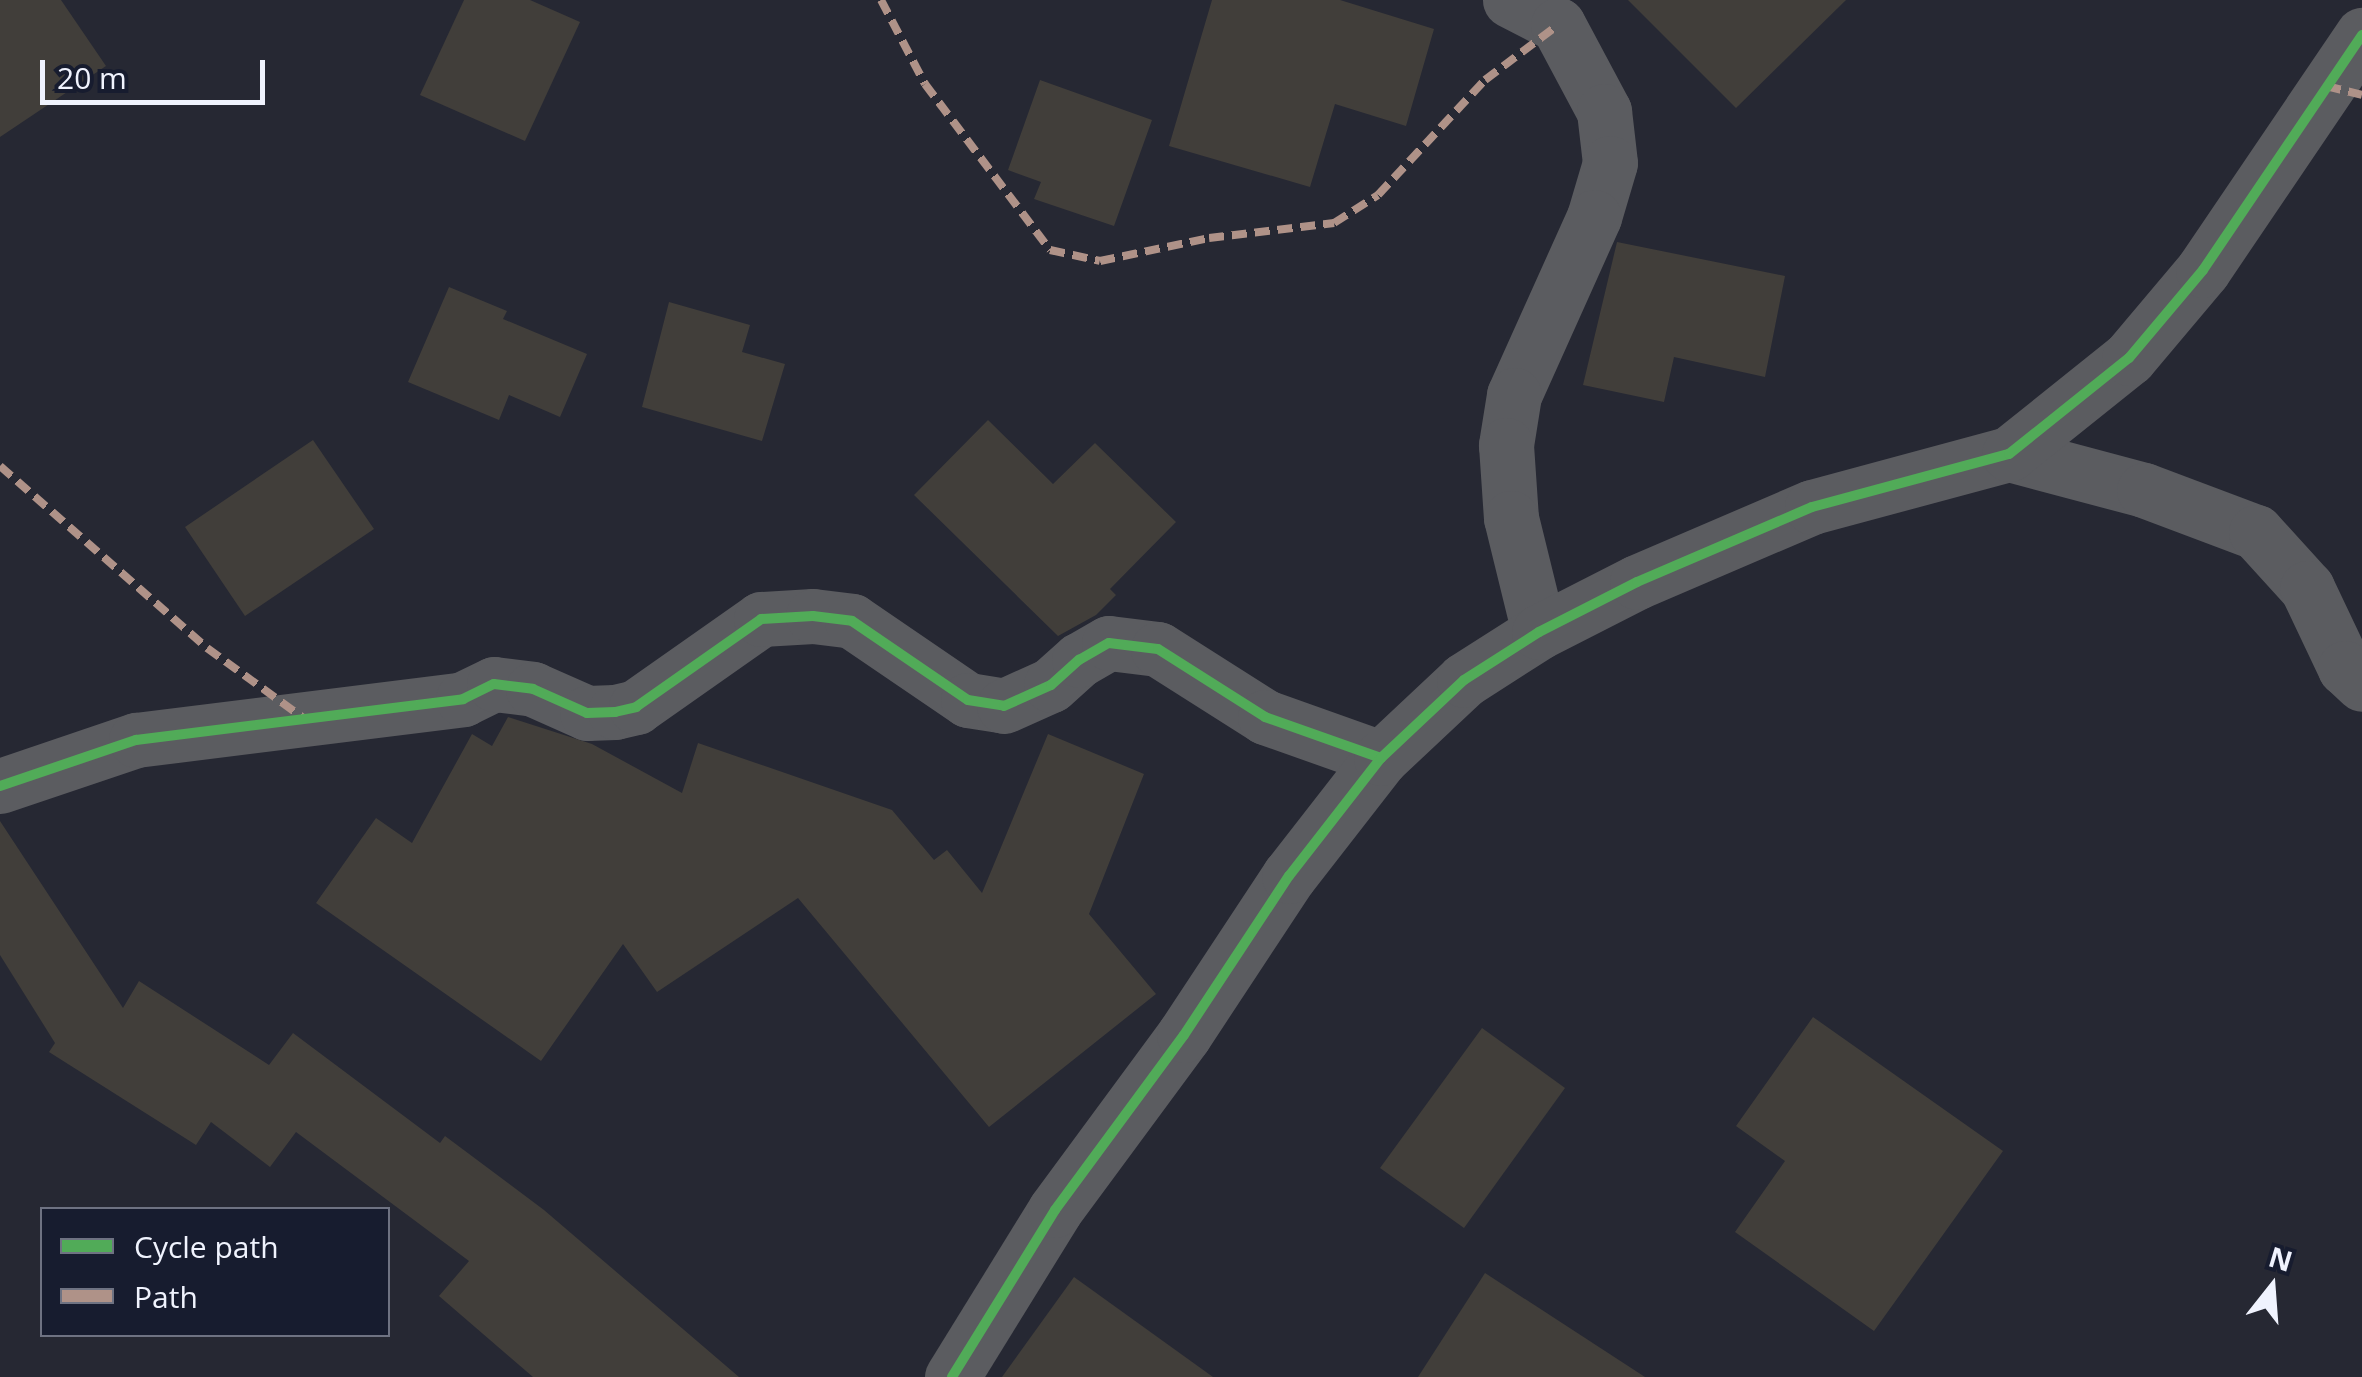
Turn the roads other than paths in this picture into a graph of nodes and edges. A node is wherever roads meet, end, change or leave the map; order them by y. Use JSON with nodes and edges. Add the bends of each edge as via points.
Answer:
{"nodes":[{"id":1,"x":1510,"y":0,"type":"edge"},
{"id":2,"x":2362,"y":34,"type":"edge"},
{"id":3,"x":2009,"y":454,"type":"junction"},
{"id":4,"x":1539,"y":632,"type":"junction"},
{"id":5,"x":2362,"y":684,"type":"edge"},
{"id":6,"x":1382,"y":758,"type":"junction"},
{"id":7,"x":0,"y":786,"type":"edge"},
{"id":8,"x":952,"y":1377,"type":"edge"}],
"edges":[{"from":1,"to":4,"type":"street","via":[[1558,25],[1604,111],[1610,163],[1594,217],[1514,395],[1506,445],[1511,518]]},
{"from":2,"to":3,"type":"street","via":[[2202,270],[2129,358]]},
{"from":3,"to":4,"type":"street","via":[[1812,507],[1636,582]]},
{"from":3,"to":5,"type":"street","via":[[2144,490],[2256,532],[2307,588],[2345,668]]},
{"from":4,"to":6,"type":"street","via":[[1464,680]]},
{"from":6,"to":7,"type":"street","via":[[1264,717],[1158,649],[1109,643],[1050,685],[1004,706],[968,700],[852,620],[813,616],[761,619],[636,707],[615,712],[587,712],[533,690],[494,684],[463,699],[136,740]]},
{"from":6,"to":8,"type":"street","via":[[1289,876],[1184,1036],[1055,1210]]}]}
